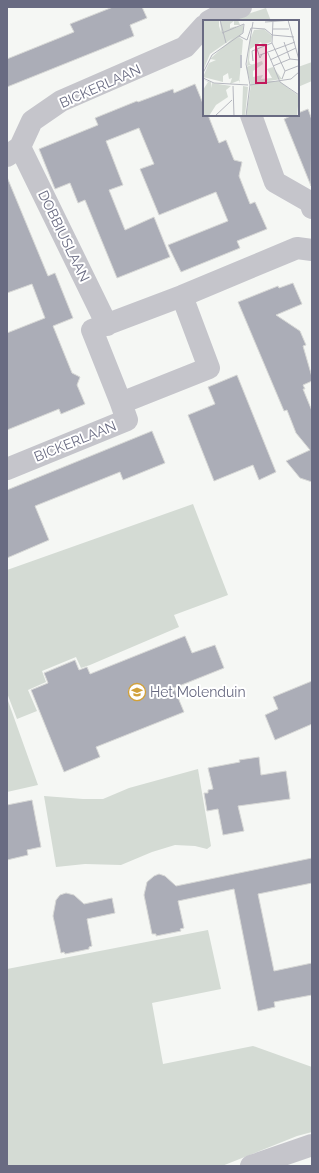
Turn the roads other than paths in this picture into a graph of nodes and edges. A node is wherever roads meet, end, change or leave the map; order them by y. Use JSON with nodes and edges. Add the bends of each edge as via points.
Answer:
{"nodes":[{"id":1,"x":241,"y":7,"type":"edge"},
{"id":2,"x":211,"y":20,"type":"edge"},
{"id":3,"x":203,"y":27,"type":"edge"},
{"id":4,"x":251,"y":116,"type":"edge"},
{"id":5,"x":14,"y":151,"type":"edge"},
{"id":6,"x":312,"y":208,"type":"edge"},
{"id":7,"x":312,"y":250,"type":"edge"},
{"id":8,"x":182,"y":296,"type":"junction"},
{"id":9,"x":108,"y":325,"type":"junction"},
{"id":10,"x":121,"y":403,"type":"junction"},
{"id":11,"x":7,"y":469,"type":"edge"},
{"id":12,"x":312,"y":1145,"type":"edge"},
{"id":13,"x":251,"y":1166,"type":"edge"}],
"edges":[{"from":1,"to":2,"type":"street"},
{"from":3,"to":5,"type":"street","name":"BICKERLAAN","via":[[185,47],[61,101],[32,121]]},
{"from":4,"to":6,"type":"street","via":[[274,182],[310,202]]},
{"from":5,"to":9,"type":"street","name":"DOBBIUSLAAN"},
{"from":7,"to":8,"type":"street","via":[[297,248]]},
{"from":8,"to":9,"type":"street"},
{"from":8,"to":10,"type":"street","via":[[209,368]]},
{"from":9,"to":10,"type":"street","via":[[92,330]]},
{"from":10,"to":11,"type":"street","name":"BICKERLAAN","via":[[127,420]]},
{"from":12,"to":13,"type":"street"}]}
